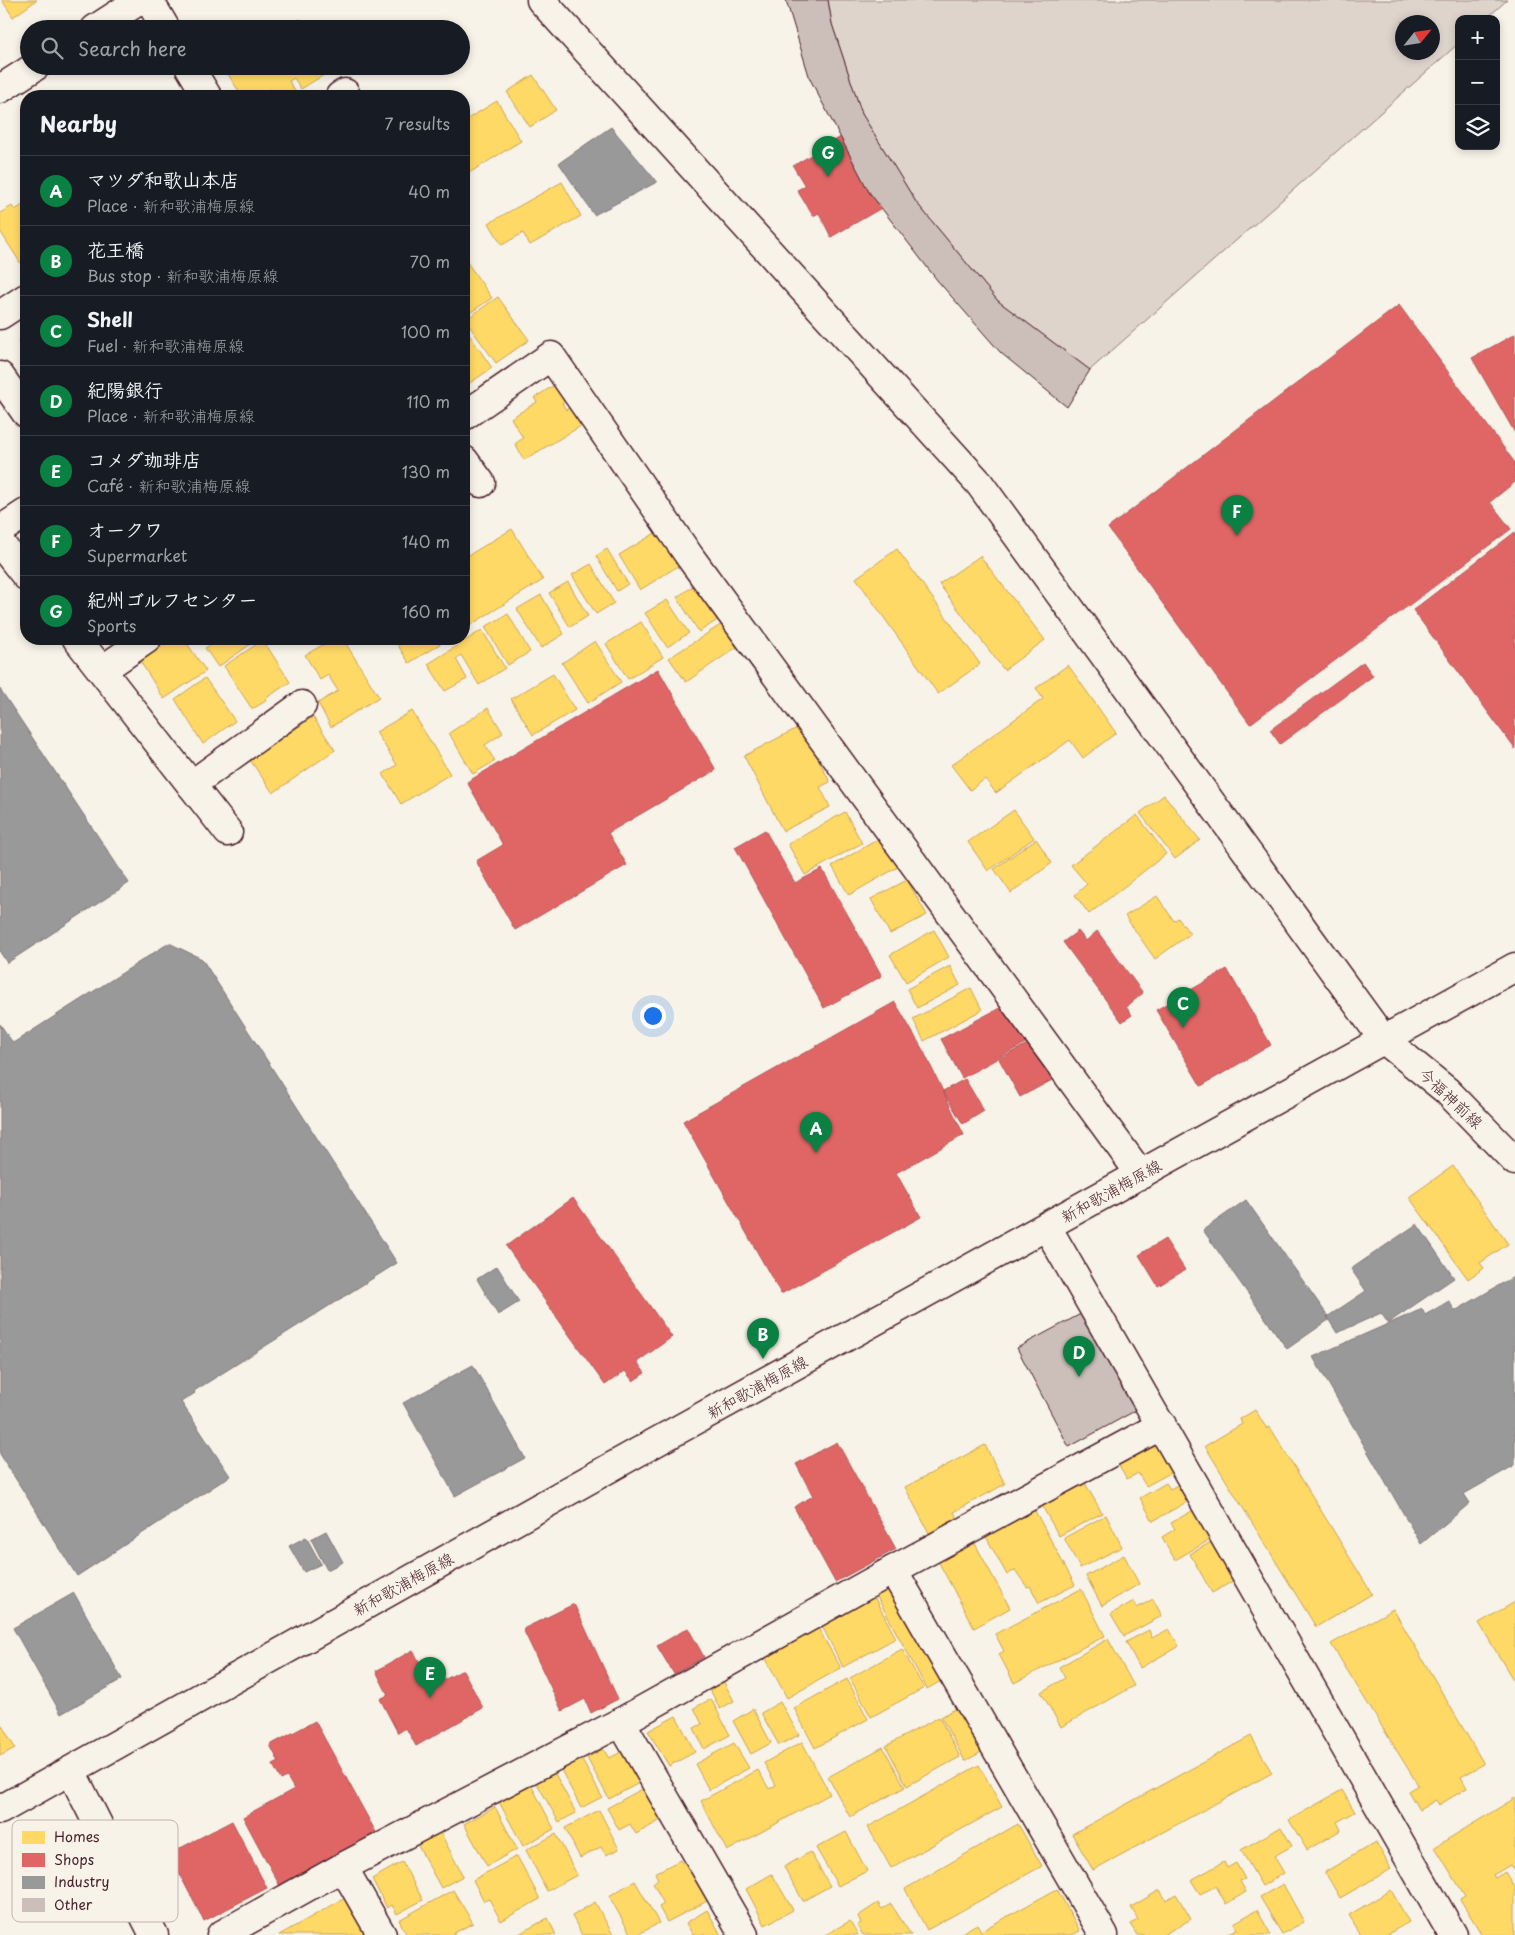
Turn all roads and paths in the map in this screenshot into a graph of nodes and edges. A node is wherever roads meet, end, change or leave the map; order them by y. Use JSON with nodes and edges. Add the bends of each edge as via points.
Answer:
{"nodes":[{"id":1,"x":140,"y":0,"type":"edge"},
{"id":2,"x":149,"y":0,"type":"edge"},
{"id":3,"x":541,"y":0,"type":"edge"},
{"id":4,"x":109,"y":20,"type":"edge"},
{"id":5,"x":161,"y":20,"type":"edge"},
{"id":6,"x":22,"y":75,"type":"edge"},
{"id":7,"x":194,"y":75,"type":"edge"},
{"id":8,"x":0,"y":89,"type":"edge"},
{"id":9,"x":203,"y":90,"type":"edge"},
{"id":10,"x":20,"y":302,"type":"edge"},
{"id":11,"x":0,"y":315,"type":"edge"},
{"id":12,"x":0,"y":376,"type":"edge"},
{"id":13,"x":20,"y":404,"type":"edge"},
{"id":14,"x":470,"y":412,"type":"edge"},
{"id":15,"x":470,"y":468,"type":"edge"},
{"id":16,"x":481,"y":484,"type":"dead end"},
{"id":17,"x":20,"y":517,"type":"edge"},
{"id":18,"x":0,"y":530,"type":"edge"},
{"id":19,"x":0,"y":543,"type":"edge"},
{"id":20,"x":20,"y":568,"type":"edge"},
{"id":21,"x":82,"y":645,"type":"edge"},
{"id":22,"x":138,"y":645,"type":"edge"},
{"id":23,"x":102,"y":670,"type":"junction"},
{"id":24,"x":302,"y":705,"type":"dead end"},
{"id":25,"x":191,"y":785,"type":"junction"},
{"id":26,"x":228,"y":832,"type":"dead end"},
{"id":27,"x":1515,"y":967,"type":"edge"},
{"id":28,"x":1383,"y":1039,"type":"junction"},
{"id":29,"x":1515,"y":1160,"type":"edge"},
{"id":30,"x":1141,"y":1175,"type":"junction"},
{"id":31,"x":1047,"y":1227,"type":"junction"},
{"id":32,"x":1162,"y":1425,"type":"junction"},
{"id":33,"x":893,"y":1570,"type":"junction"},
{"id":34,"x":621,"y":1722,"type":"junction"},
{"id":35,"x":71,"y":1771,"type":"junction"},
{"id":36,"x":0,"y":1810,"type":"edge"},
{"id":37,"x":96,"y":1820,"type":"edge"},
{"id":38,"x":343,"y":1867,"type":"junction"},
{"id":39,"x":147,"y":1922,"type":"edge"},
{"id":40,"x":154,"y":1935,"type":"edge"},
{"id":41,"x":221,"y":1935,"type":"edge"},
{"id":42,"x":382,"y":1935,"type":"edge"},
{"id":43,"x":744,"y":1935,"type":"edge"},
{"id":44,"x":1104,"y":1935,"type":"edge"},
{"id":45,"x":1453,"y":1935,"type":"edge"}],
"edges":[{"from":1,"to":4,"type":"street"},
{"from":2,"to":5,"type":"street"},
{"from":3,"to":28,"type":"street","name":"今福神前線","via":[[979,484]]},
{"from":6,"to":8,"type":"street"},
{"from":7,"to":9,"type":"street"},
{"from":10,"to":11,"type":"street"},
{"from":12,"to":13,"type":"street"},
{"from":14,"to":30,"type":"street","via":[[551,356],[690,557]]},
{"from":15,"to":16,"type":"street"},
{"from":17,"to":18,"type":"street"},
{"from":19,"to":20,"type":"street"},
{"from":21,"to":23,"type":"street"},
{"from":22,"to":23,"type":"street"},
{"from":23,"to":25,"type":"street"},
{"from":24,"to":25,"type":"street"},
{"from":25,"to":26,"type":"street"},
{"from":27,"to":28,"type":"street","name":"新和歌浦梅原線"},
{"from":28,"to":29,"type":"street","name":"今福神前線","via":[[1447,1091]]},
{"from":28,"to":30,"type":"street","name":"新和歌浦梅原線"},
{"from":30,"to":31,"type":"street","name":"新和歌浦梅原線"},
{"from":31,"to":32,"type":"street"},
{"from":31,"to":35,"type":"street","name":"新和歌浦梅原線","via":[[638,1452]]},
{"from":32,"to":33,"type":"street"},
{"from":32,"to":45,"type":"street"},
{"from":33,"to":34,"type":"street"},
{"from":33,"to":44,"type":"street"},
{"from":34,"to":38,"type":"street"},
{"from":34,"to":43,"type":"street"},
{"from":35,"to":36,"type":"street","name":"新和歌浦梅原線"},
{"from":35,"to":37,"type":"street"},
{"from":38,"to":41,"type":"street"},
{"from":38,"to":42,"type":"street"},
{"from":39,"to":40,"type":"street"}]}
